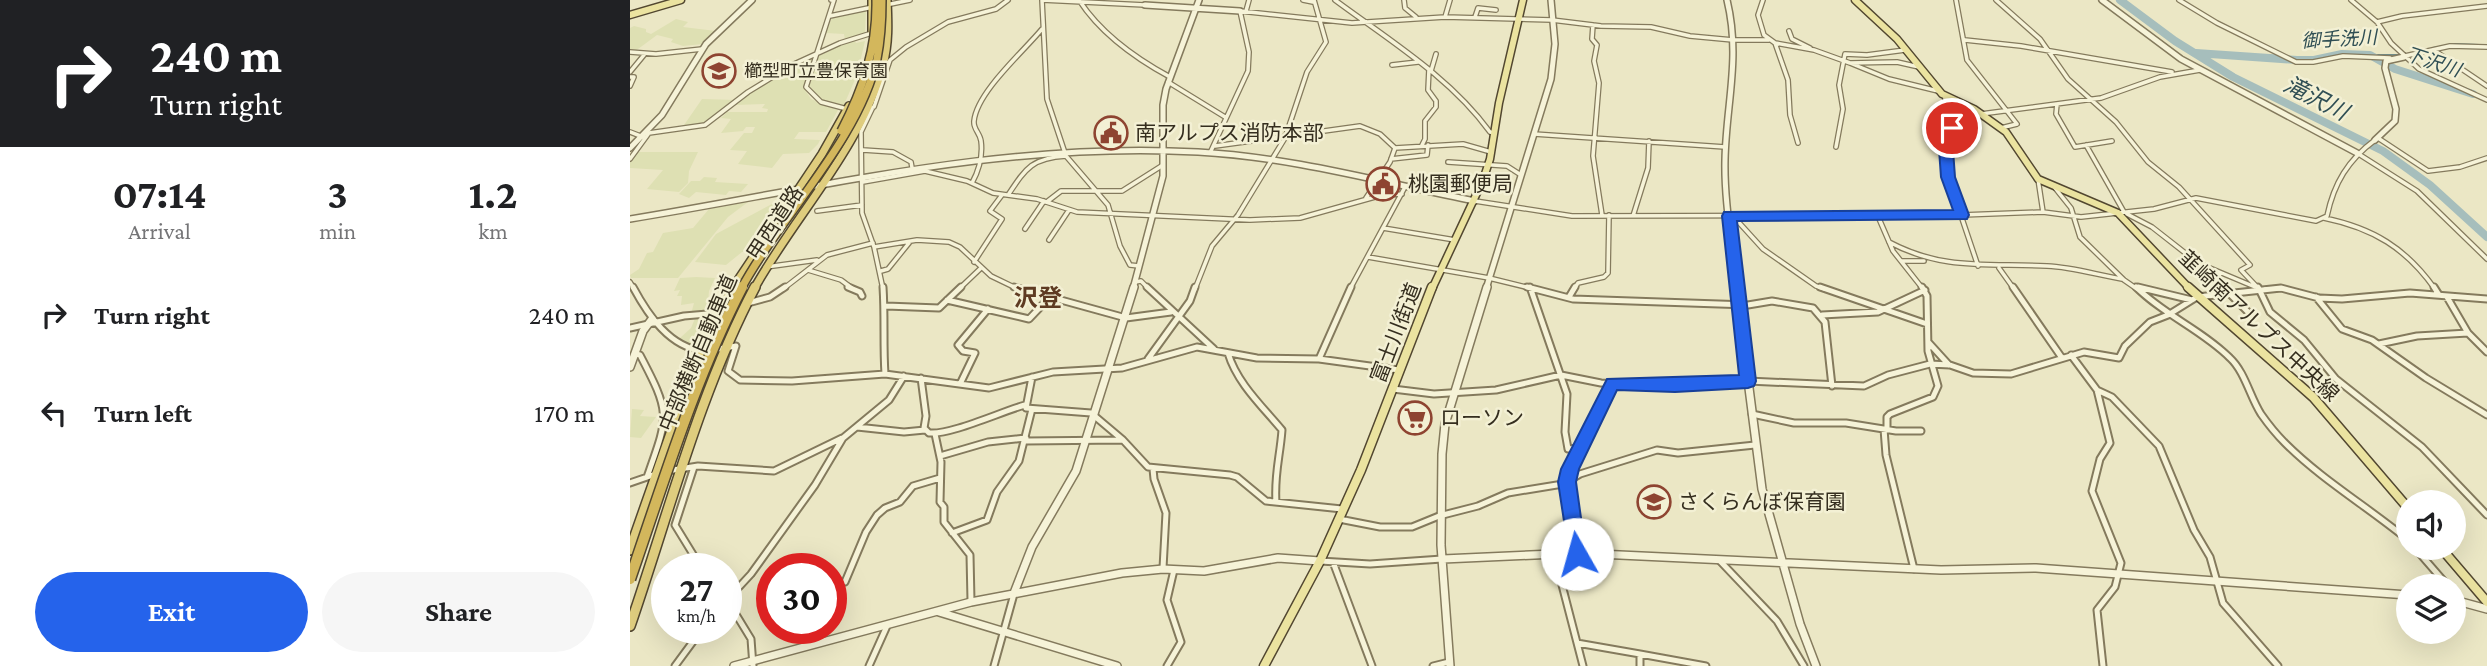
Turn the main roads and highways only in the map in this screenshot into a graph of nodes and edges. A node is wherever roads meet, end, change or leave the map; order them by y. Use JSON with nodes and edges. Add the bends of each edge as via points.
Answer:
{"nodes":[{"id":1,"x":681,"y":0,"type":"edge"},
{"id":2,"x":1523,"y":0,"type":"edge"},
{"id":3,"x":1855,"y":0,"type":"edge"},
{"id":4,"x":873,"y":2,"type":"edge"},
{"id":5,"x":886,"y":2,"type":"edge"},
{"id":6,"x":630,"y":15,"type":"edge"},
{"id":7,"x":2396,"y":494,"type":"edge"},
{"id":8,"x":630,"y":550,"type":"edge"},
{"id":9,"x":2451,"y":560,"type":"edge"},
{"id":10,"x":630,"y":566,"type":"edge"},
{"id":11,"x":630,"y":579,"type":"edge"},
{"id":12,"x":2487,"y":602,"type":"edge"},
{"id":13,"x":630,"y":626,"type":"edge"},
{"id":14,"x":1264,"y":666,"type":"edge"}],
"edges":[{"from":1,"to":6,"type":"main road"},
{"from":2,"to":14,"type":"main road","name":"富士川街道","via":[[1489,164],[1475,201],[1440,271],[1320,561]]},
{"from":3,"to":7,"type":"main road","name":"韮崎南アルプス中央線","via":[[1906,50],[1938,91],[2001,128],[2038,179],[2121,213],[2195,298],[2313,397]]},
{"from":4,"to":8,"type":"highway","name":"甲西道路","via":[[872,33],[860,83],[719,313]]},
{"from":4,"to":10,"type":"highway","name":"中部横断自動車道","bridge":true,"via":[[874,47],[858,97],[723,317]]},
{"from":5,"to":11,"type":"highway","name":"中部横断自動車道","bridge":true,"via":[[866,97],[757,261],[733,307]]},
{"from":5,"to":13,"type":"highway","name":"甲西道路","via":[[888,37],[870,107],[747,303]]},
{"from":9,"to":12,"type":"main road"}]}
